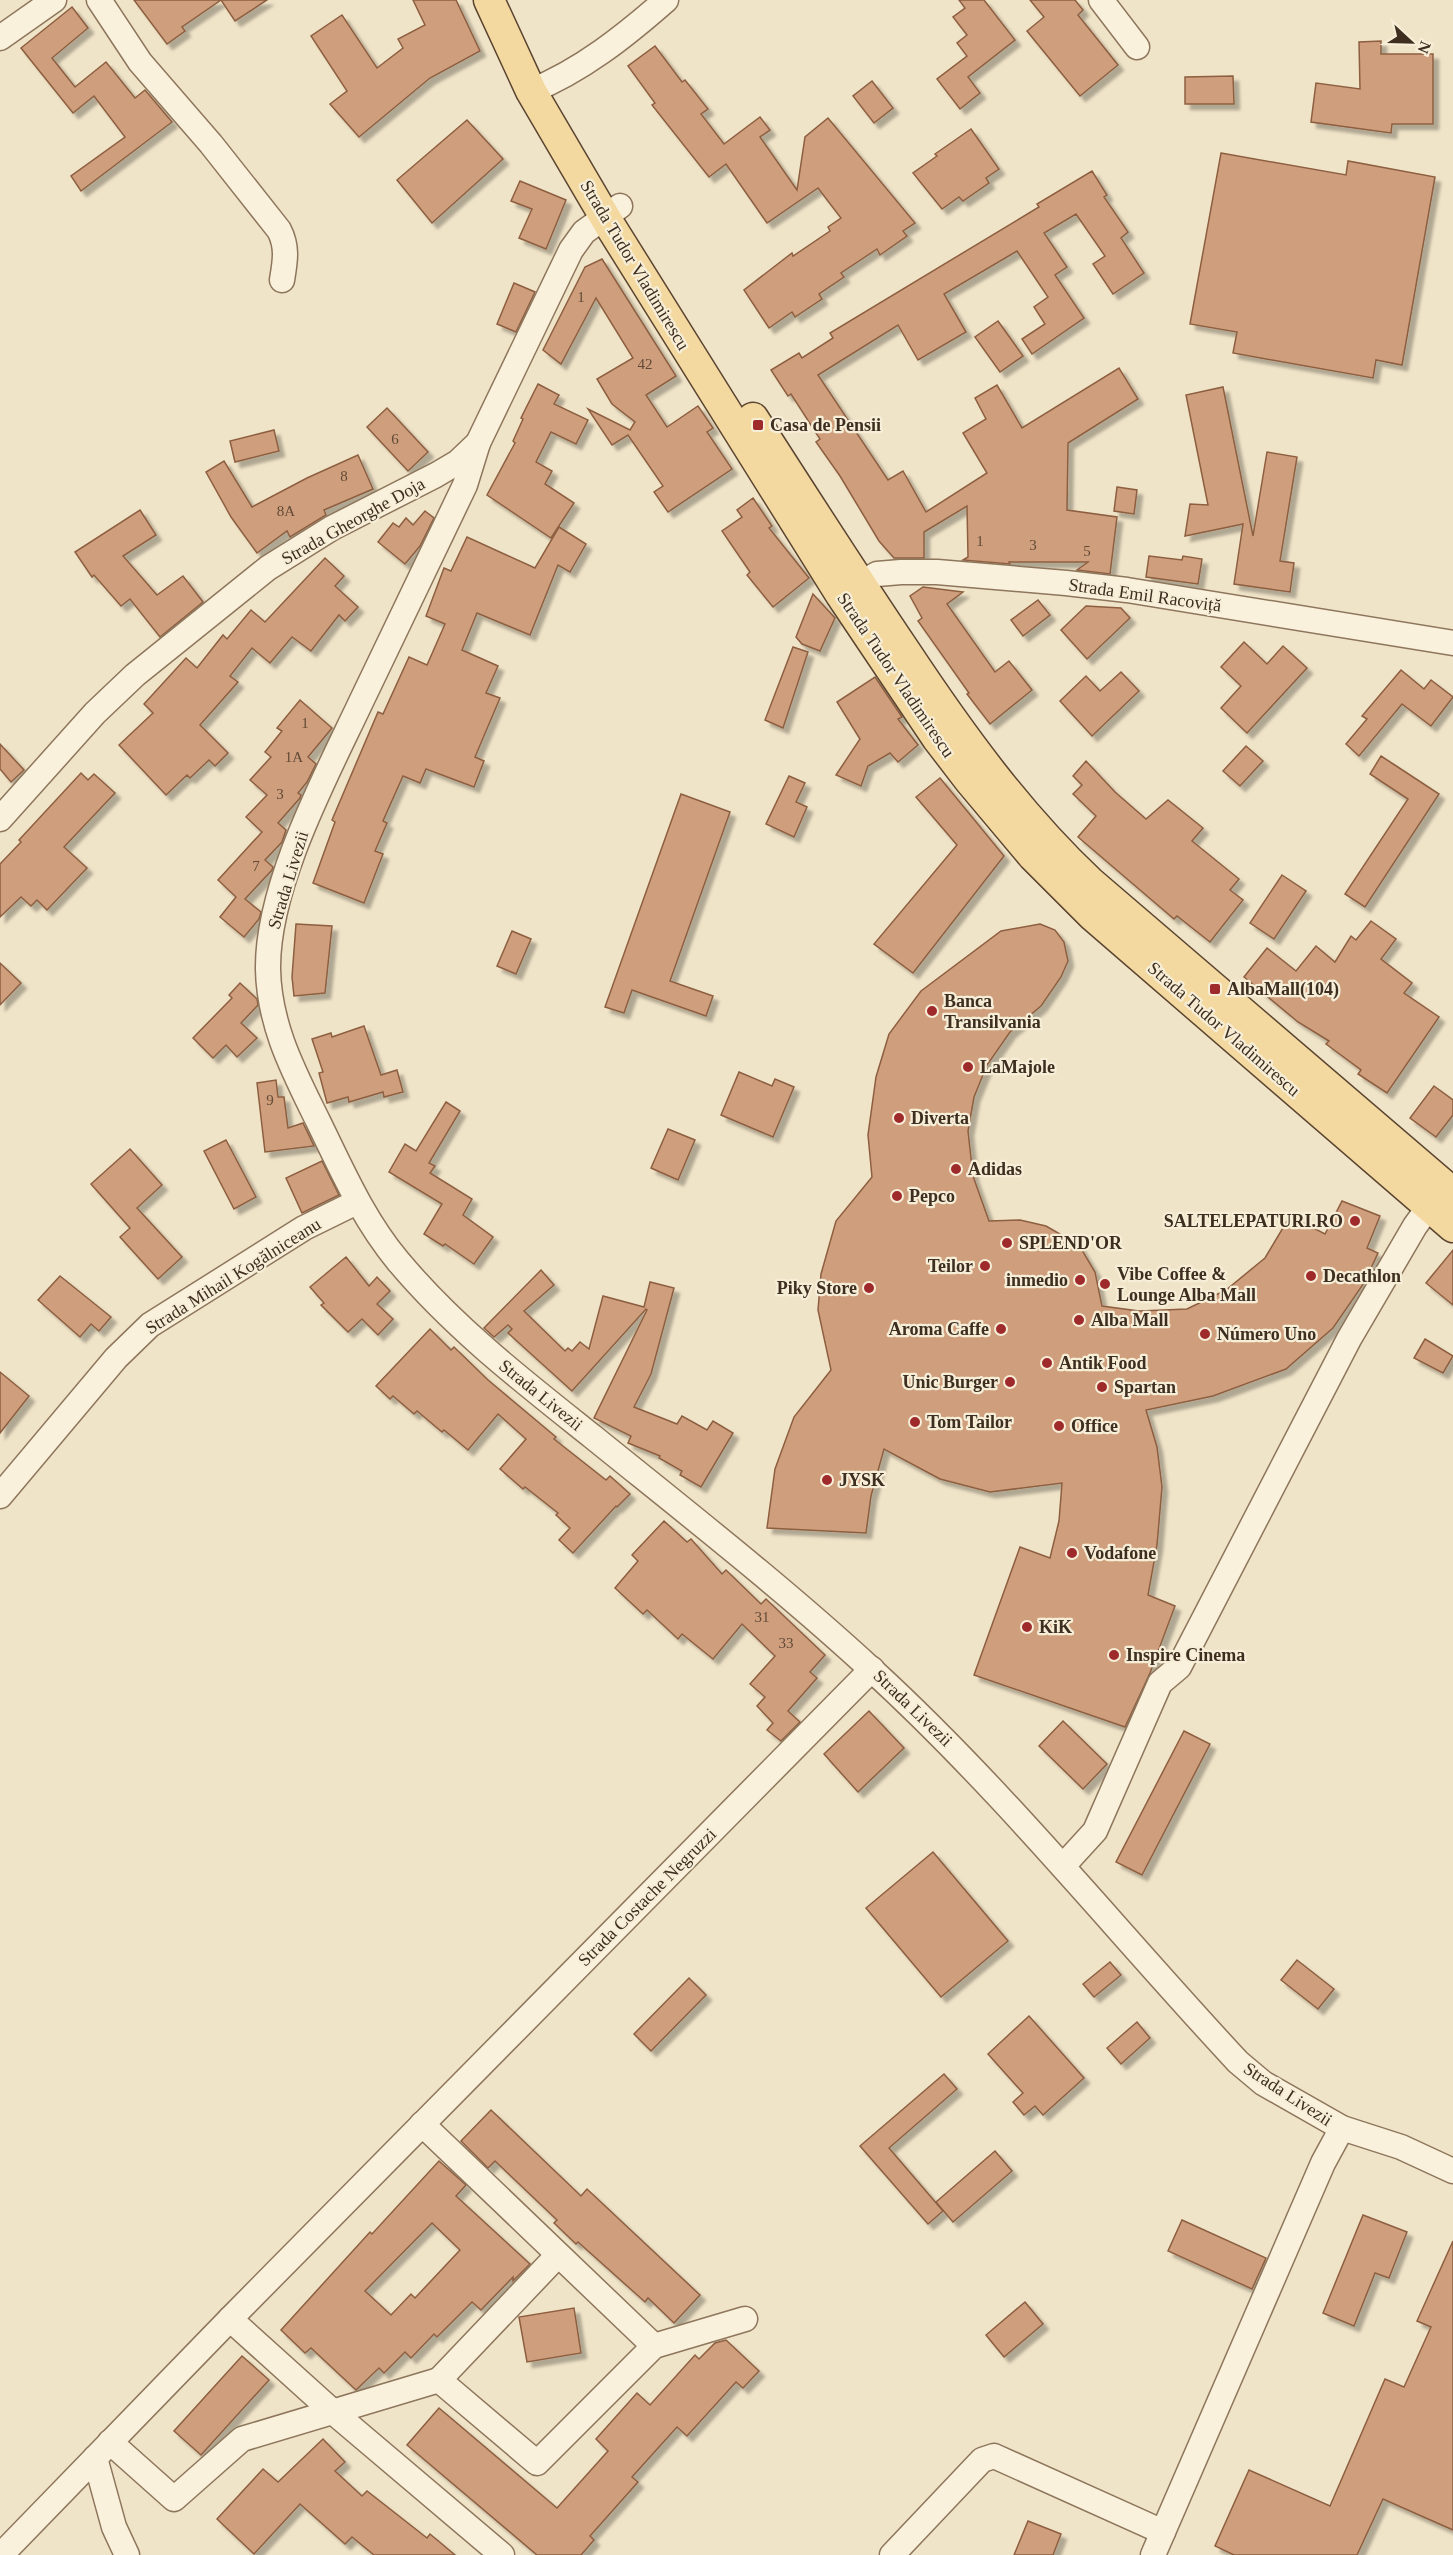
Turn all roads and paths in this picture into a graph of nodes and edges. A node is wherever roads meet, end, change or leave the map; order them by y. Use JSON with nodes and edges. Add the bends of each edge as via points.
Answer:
{"nodes":[{"id":1,"x":54,"y":0,"type":"edge"},
{"id":2,"x":99,"y":0,"type":"edge"},
{"id":3,"x":489,"y":0,"type":"edge"},
{"id":4,"x":511,"y":0,"type":"edge"},
{"id":5,"x":666,"y":0,"type":"edge"},
{"id":6,"x":1101,"y":0,"type":"edge"},
{"id":7,"x":0,"y":38,"type":"edge"},
{"id":8,"x":1137,"y":47,"type":"dead end"},
{"id":9,"x":541,"y":87,"type":"junction"},
{"id":10,"x":612,"y":211,"type":"junction"},
{"id":11,"x":282,"y":280,"type":"dead end"},
{"id":12,"x":478,"y":443,"type":"junction"},
{"id":13,"x":849,"y":589,"type":"junction"},
{"id":14,"x":1453,"y":643,"type":"edge"},
{"id":15,"x":0,"y":819,"type":"edge"},
{"id":16,"x":1442,"y":1195,"type":"edge"},
{"id":17,"x":357,"y":1202,"type":"junction"},
{"id":18,"x":1453,"y":1227,"type":"edge"},
{"id":19,"x":0,"y":1496,"type":"edge"},
{"id":20,"x":872,"y":1669,"type":"junction"},
{"id":21,"x":1063,"y":1866,"type":"junction"},
{"id":22,"x":422,"y":2124,"type":"junction"},
{"id":23,"x":1342,"y":2128,"type":"junction"},
{"id":24,"x":1453,"y":2170,"type":"edge"},
{"id":25,"x":558,"y":2255,"type":"junction"},
{"id":26,"x":230,"y":2319,"type":"junction"},
{"id":27,"x":745,"y":2319,"type":"dead end"},
{"id":28,"x":654,"y":2346,"type":"junction"},
{"id":29,"x":439,"y":2380,"type":"junction"},
{"id":30,"x":332,"y":2411,"type":"junction"},
{"id":31,"x":102,"y":2450,"type":"junction"},
{"id":32,"x":1163,"y":2532,"type":"junction"},
{"id":33,"x":1,"y":2555,"type":"edge"},
{"id":34,"x":127,"y":2555,"type":"edge"},
{"id":35,"x":502,"y":2555,"type":"edge"},
{"id":36,"x":892,"y":2555,"type":"edge"},
{"id":37,"x":1153,"y":2555,"type":"edge"}],
"edges":[{"from":1,"to":7,"type":"street"},
{"from":2,"to":11,"type":"street","via":[[140,62],[279,230],[285,241]]},
{"from":3,"to":9,"type":"main road","name":"Strada Tudor Vladimirescu"},
{"from":4,"to":9,"type":"main road","name":"Strada Tudor Vladimirescu"},
{"from":5,"to":9,"type":"street","via":[[615,42]]},
{"from":6,"to":8,"type":"street"},
{"from":9,"to":10,"type":"main road","name":"Strada Tudor Vladimirescu"},
{"from":10,"to":12,"type":"street","name":"Strada Gheorghe Doja","via":[[585,232],[571,250]]},
{"from":10,"to":13,"type":"main road","name":"Strada Tudor Vladimirescu"},
{"from":12,"to":15,"type":"street","name":"Strada Gheorghe Doja","via":[[436,476],[332,528],[268,568],[127,683]]},
{"from":12,"to":17,"type":"street","name":"Strada Livezii","via":[[465,485],[310,810],[270,936],[272,1005],[286,1058]]},
{"from":13,"to":14,"type":"street","name":"Strada Emil Racoviță","via":[[877,573],[901,572],[1066,583]]},
{"from":13,"to":16,"type":"main road","name":"Strada Tudor Vladimirescu","via":[[987,769],[1047,839],[1090,882]]},
{"from":16,"to":18,"type":"main road","name":"Strada Tudor Vladimirescu"},
{"from":16,"to":21,"type":"street","via":[[1349,1340],[1179,1667],[1160,1683],[1095,1831]]},
{"from":17,"to":19,"type":"street","name":"Strada Mihail Kogălniceanu","via":[[304,1228],[150,1325],[116,1358]]},
{"from":17,"to":20,"type":"street","name":"Strada Livezii","via":[[396,1258],[478,1344],[711,1532]]},
{"from":20,"to":21,"type":"street","name":"Strada Livezii","via":[[956,1749]]},
{"from":20,"to":22,"type":"street","name":"Strada Costache Negruzzi"},
{"from":21,"to":23,"type":"street","name":"Strada Livezii","via":[[1238,2062],[1263,2083]]},
{"from":22,"to":25,"type":"street"},
{"from":22,"to":26,"type":"street","name":"Strada Costache Negruzzi"},
{"from":23,"to":24,"type":"street","name":"Strada Livezii","via":[[1401,2147]]},
{"from":23,"to":32,"type":"street","name":"Strada Livezii","via":[[1323,2163]]},
{"from":25,"to":28,"type":"street"},
{"from":25,"to":29,"type":"street"},
{"from":26,"to":30,"type":"street"},
{"from":26,"to":31,"type":"street","name":"Strada Costache Negruzzi"},
{"from":27,"to":28,"type":"street"},
{"from":28,"to":29,"type":"street","via":[[537,2463]]},
{"from":29,"to":30,"type":"street"},
{"from":30,"to":31,"type":"street","via":[[242,2439],[174,2499]]},
{"from":30,"to":35,"type":"street"},
{"from":31,"to":33,"type":"street","name":"Strada Costache Negruzzi"},
{"from":31,"to":34,"type":"street","via":[[114,2527]]},
{"from":32,"to":36,"type":"street","via":[[994,2456],[982,2460]]},
{"from":32,"to":37,"type":"street","name":"Strada Livezii"}]}
